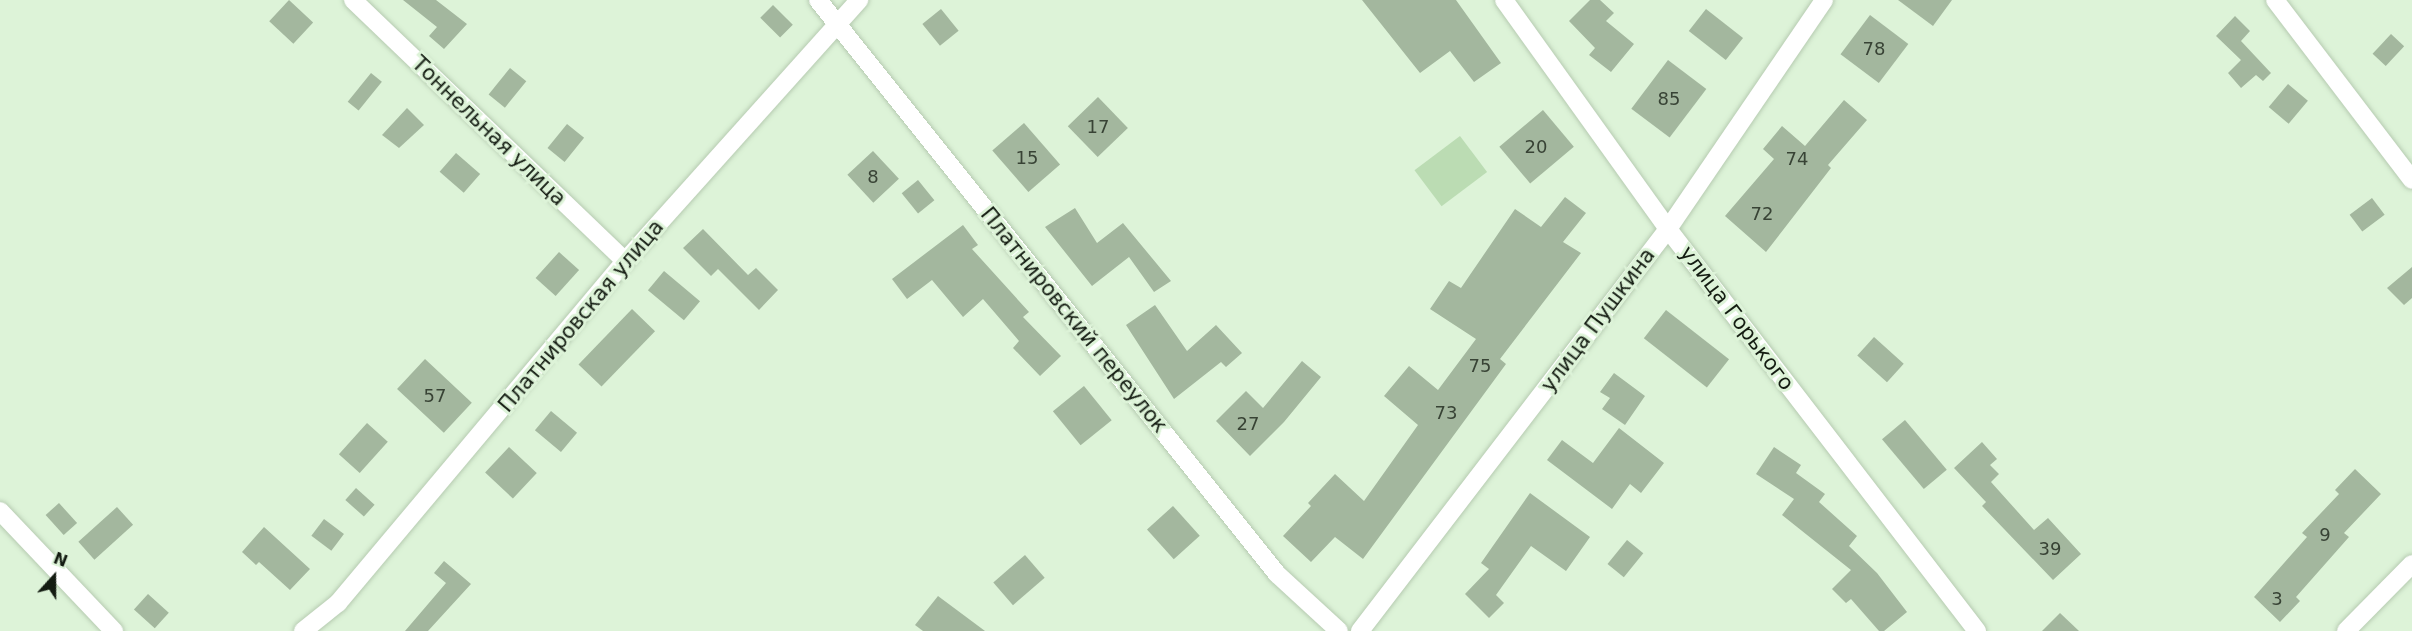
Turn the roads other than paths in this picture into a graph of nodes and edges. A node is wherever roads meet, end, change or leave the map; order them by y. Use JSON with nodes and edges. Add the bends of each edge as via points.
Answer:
{"nodes":[{"id":1,"x":353,"y":0,"type":"edge"},
{"id":2,"x":818,"y":0,"type":"edge"},
{"id":3,"x":860,"y":0,"type":"edge"},
{"id":4,"x":1504,"y":0,"type":"edge"},
{"id":5,"x":1824,"y":0,"type":"edge"},
{"id":6,"x":2275,"y":0,"type":"edge"},
{"id":7,"x":838,"y":24,"type":"junction"},
{"id":8,"x":2412,"y":180,"type":"edge"},
{"id":9,"x":1668,"y":229,"type":"junction"},
{"id":10,"x":625,"y":261,"type":"junction"},
{"id":11,"x":0,"y":511,"type":"edge"},
{"id":12,"x":2412,"y":564,"type":"edge"},
{"id":13,"x":114,"y":631,"type":"edge"},
{"id":14,"x":303,"y":631,"type":"edge"},
{"id":15,"x":1339,"y":631,"type":"edge"},
{"id":16,"x":1360,"y":631,"type":"edge"},
{"id":17,"x":1977,"y":631,"type":"edge"},
{"id":18,"x":2346,"y":631,"type":"edge"}],
"edges":[{"from":1,"to":10,"type":"street","name":"Тоннельная улица"},
{"from":2,"to":7,"type":"street","name":"Платнировский переулок"},
{"from":3,"to":7,"type":"street","name":"Платнировская улица"},
{"from":4,"to":9,"type":"street","name":"улица Горького"},
{"from":5,"to":9,"type":"street","name":"улица Пушкина"},
{"from":6,"to":8,"type":"street"},
{"from":7,"to":10,"type":"street","name":"Платнировская улица"},
{"from":7,"to":15,"type":"street","name":"Платнировский переулок","via":[[1277,574]]},
{"from":9,"to":16,"type":"street","name":"улица Пушкина"},
{"from":9,"to":17,"type":"street","name":"улица Горького"},
{"from":10,"to":14,"type":"street","name":"Платнировская улица","via":[[338,603]]},
{"from":11,"to":13,"type":"street"},
{"from":12,"to":18,"type":"street"}]}
